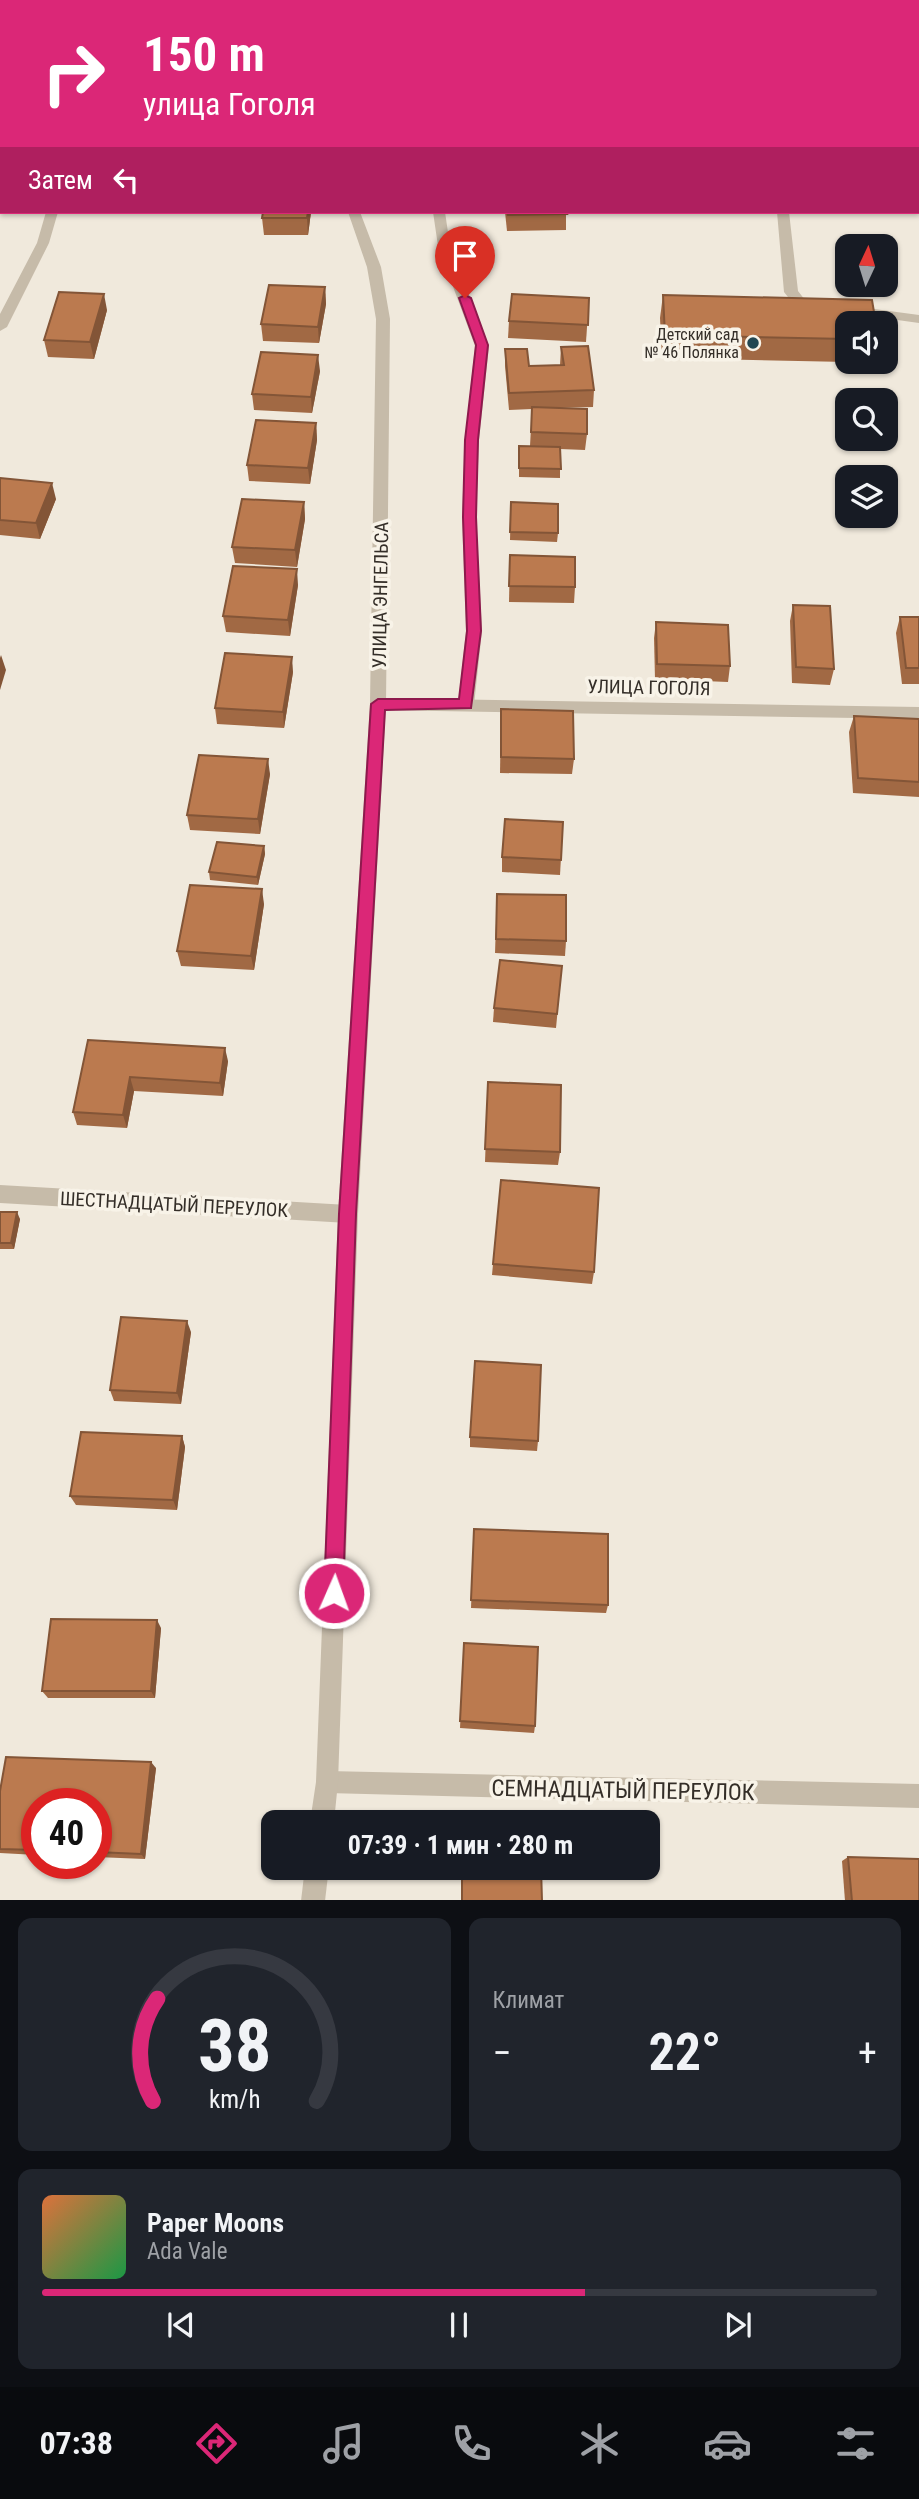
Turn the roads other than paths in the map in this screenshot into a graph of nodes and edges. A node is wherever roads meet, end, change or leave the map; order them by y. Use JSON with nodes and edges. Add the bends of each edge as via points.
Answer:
{"nodes":[{"id":1,"x":51,"y":214,"type":"edge"},
{"id":2,"x":355,"y":214,"type":"edge"},
{"id":3,"x":439,"y":214,"type":"edge"},
{"id":4,"x":783,"y":214,"type":"edge"},
{"id":5,"x":919,"y":319,"type":"edge"},
{"id":6,"x":0,"y":327,"type":"edge"},
{"id":7,"x":378,"y":704,"type":"junction"},
{"id":8,"x":466,"y":705,"type":"junction"},
{"id":9,"x":919,"y":713,"type":"edge"},
{"id":10,"x":0,"y":1194,"type":"edge"},
{"id":11,"x":348,"y":1214,"type":"junction"},
{"id":12,"x":327,"y":1782,"type":"junction"},
{"id":13,"x":919,"y":1796,"type":"edge"},
{"id":14,"x":324,"y":1810,"type":"edge"},
{"id":15,"x":315,"y":1880,"type":"edge"},
{"id":16,"x":313,"y":1900,"type":"edge"}],
"edges":[{"from":1,"to":6,"type":"street","via":[[43,243]]},
{"from":2,"to":7,"type":"street","name":"УЛИЦА ЭНГЕЛЬСА","via":[[374,267],[383,319]]},
{"from":3,"to":8,"type":"street","via":[[444,246],[482,345],[472,440],[469,517],[474,631]]},
{"from":4,"to":5,"type":"street","via":[[791,292],[801,304]]},
{"from":7,"to":8,"type":"street","name":"УЛИЦА ГОГОЛЯ"},
{"from":7,"to":11,"type":"street","name":"УЛИЦА ЭНГЕЛЬСА"},
{"from":8,"to":9,"type":"street","name":"УЛИЦА ГОГОЛЯ"},
{"from":10,"to":11,"type":"street","name":"ШЕСТНАДЦАТЫЙ ПЕРЕУЛОК"},
{"from":11,"to":12,"type":"street","name":"УЛИЦА ЭНГЕЛЬСА"},
{"from":12,"to":13,"type":"street","name":"СЕМНАДЦАТЫЙ ПЕРЕУЛОК"},
{"from":12,"to":14,"type":"street","name":"УЛИЦА ЭНГЕЛЬСА"},
{"from":15,"to":16,"type":"street"}]}
